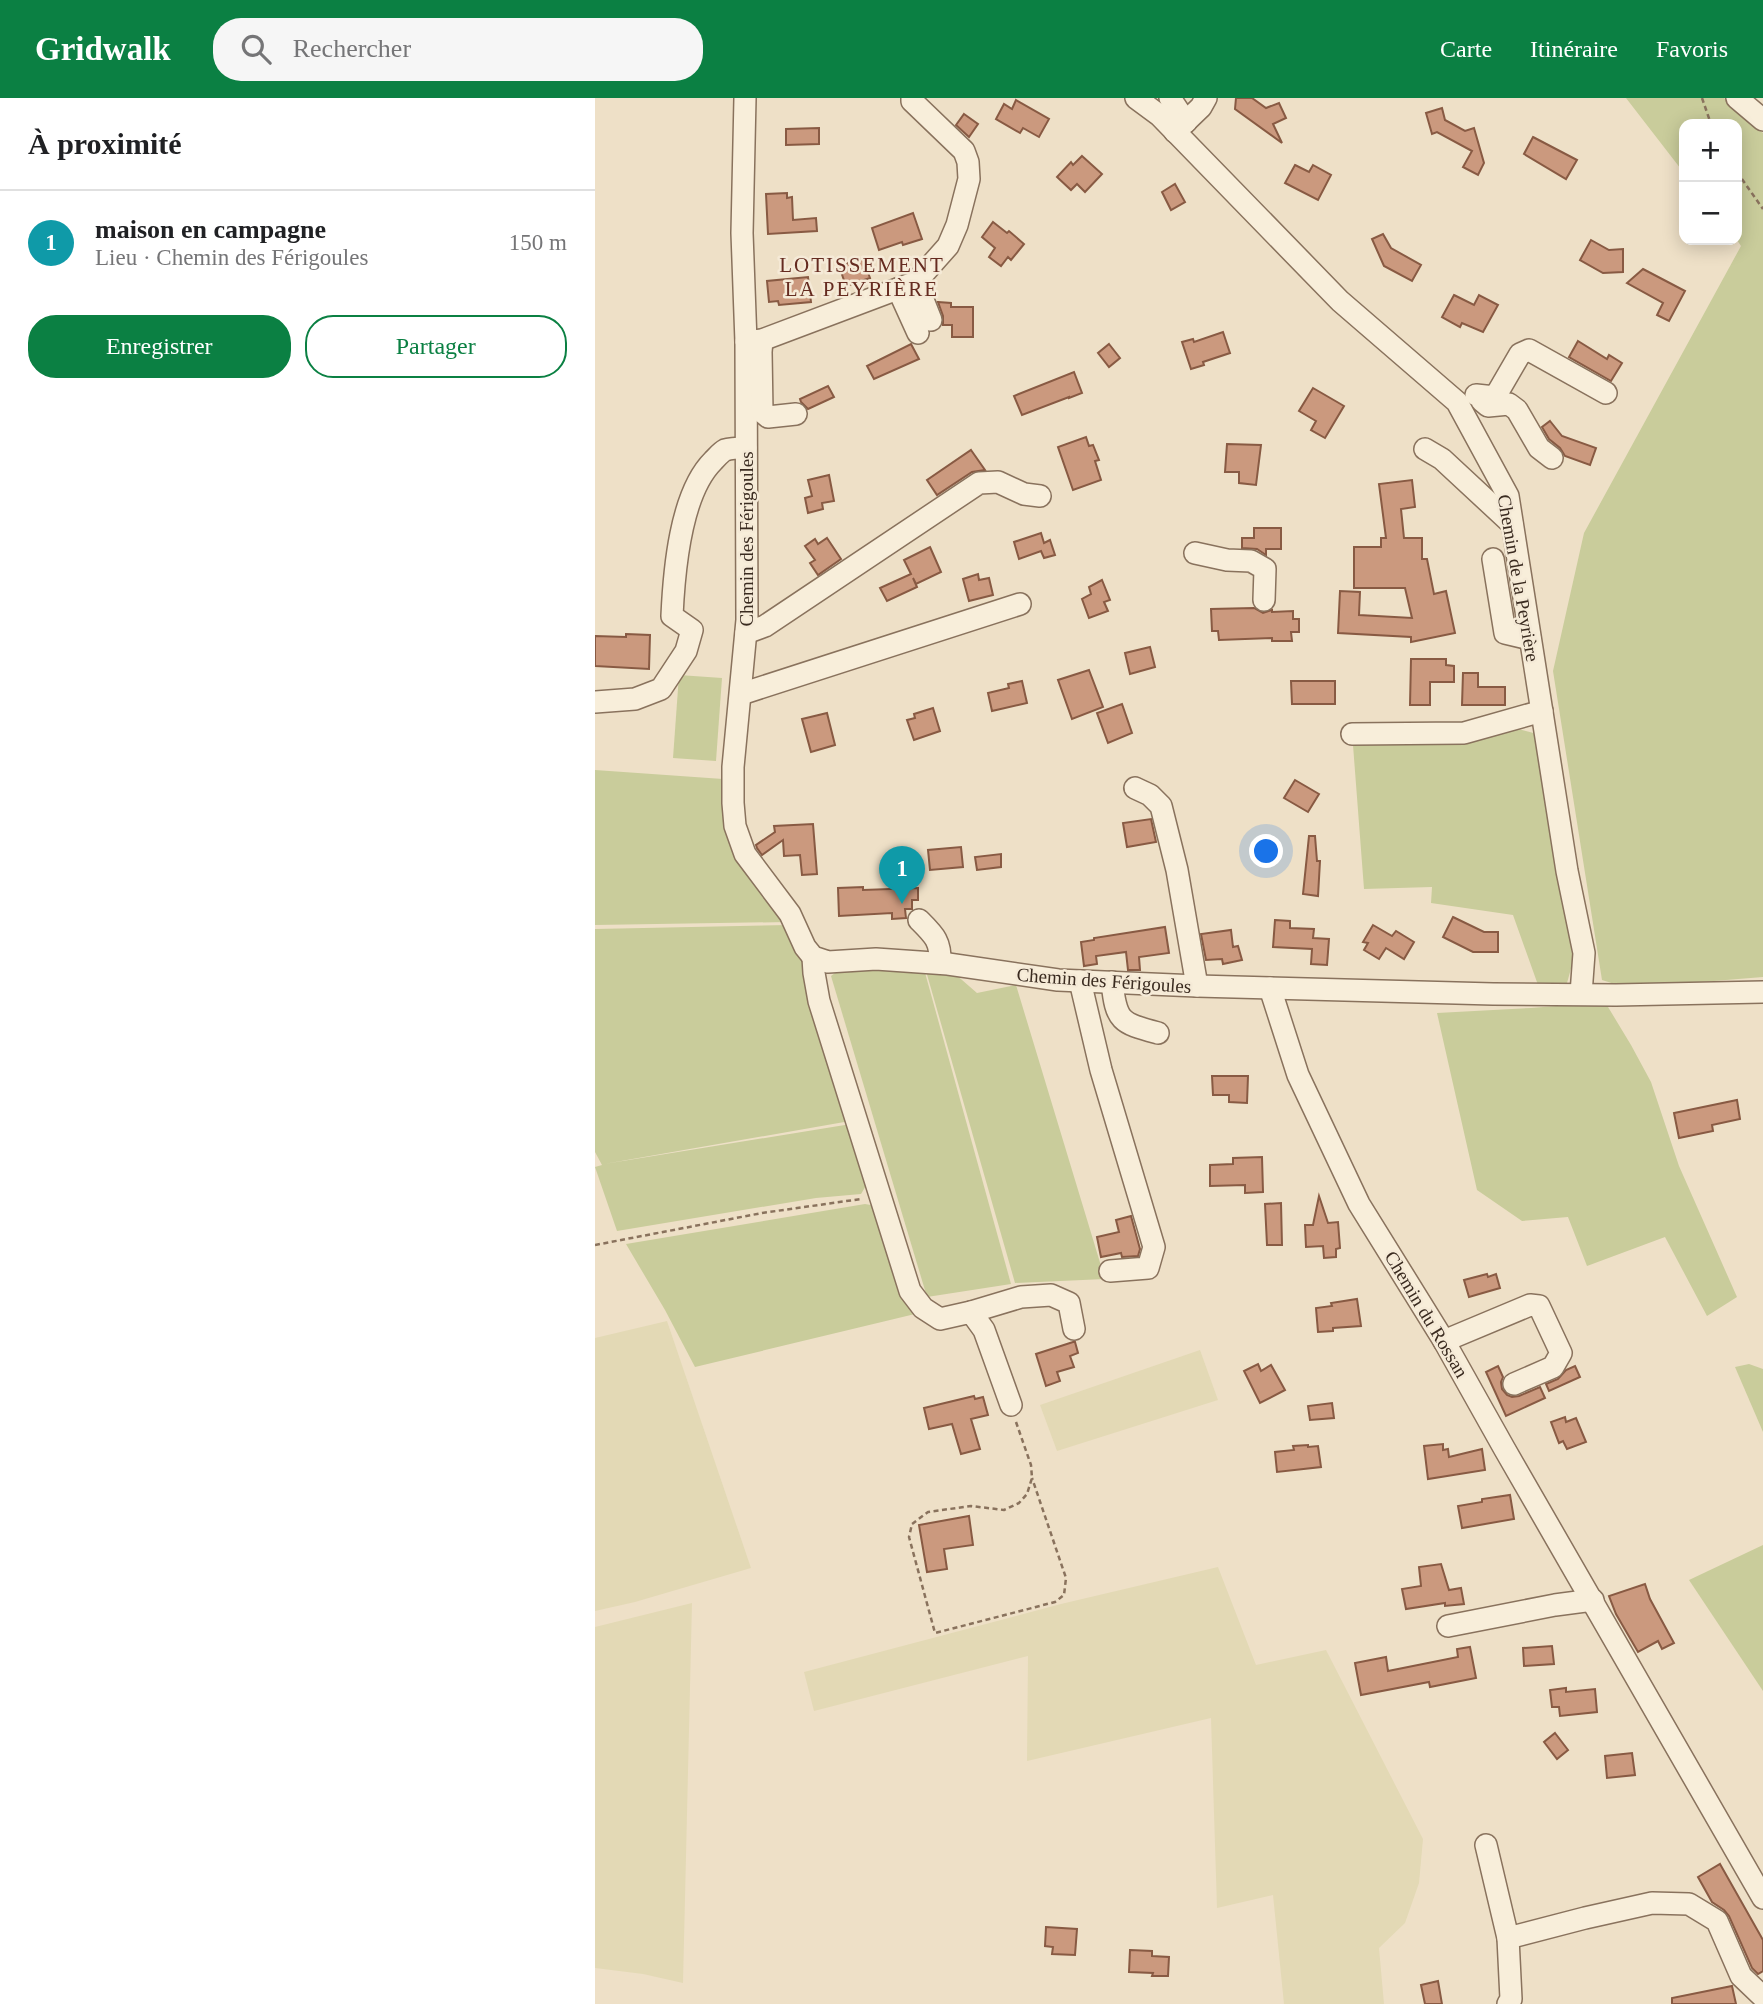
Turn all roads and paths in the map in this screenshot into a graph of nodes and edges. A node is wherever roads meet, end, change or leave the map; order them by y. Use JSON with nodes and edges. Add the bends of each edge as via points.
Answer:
{"nodes":[{"id":1,"x":745,"y":98,"type":"edge"},
{"id":2,"x":1136,"y":98,"type":"edge"},
{"id":3,"x":1170,"y":98,"type":"edge"},
{"id":4,"x":1206,"y":98,"type":"edge"},
{"id":5,"x":1702,"y":98,"type":"edge"},
{"id":6,"x":1737,"y":98,"type":"edge"},
{"id":7,"x":910,"y":99,"type":"edge"},
{"id":8,"x":1186,"y":117,"type":"edge"},
{"id":9,"x":1709,"y":119,"type":"edge"},
{"id":10,"x":1763,"y":120,"type":"edge"},
{"id":11,"x":1742,"y":179,"type":"edge"},
{"id":12,"x":1763,"y":209,"type":"edge"},
{"id":13,"x":907,"y":286,"type":"junction"},
{"id":14,"x":924,"y":327,"type":"dead end"},
{"id":15,"x":754,"y":341,"type":"junction"},
{"id":16,"x":1606,"y":393,"type":"dead end"},
{"id":17,"x":796,"y":414,"type":"dead end"},
{"id":18,"x":746,"y":448,"type":"junction"},
{"id":19,"x":1425,"y":449,"type":"dead end"},
{"id":20,"x":1552,"y":458,"type":"dead end"},
{"id":21,"x":1040,"y":496,"type":"dead end"},
{"id":22,"x":1513,"y":524,"type":"junction"},
{"id":23,"x":1195,"y":553,"type":"dead end"},
{"id":24,"x":1493,"y":559,"type":"dead end"},
{"id":25,"x":1264,"y":600,"type":"dead end"},
{"id":26,"x":1020,"y":604,"type":"dead end"},
{"id":27,"x":746,"y":633,"type":"junction"},
{"id":28,"x":1530,"y":639,"type":"junction"},
{"id":29,"x":741,"y":694,"type":"junction"},
{"id":30,"x":595,"y":702,"type":"edge"},
{"id":31,"x":1542,"y":711,"type":"junction"},
{"id":32,"x":1352,"y":734,"type":"dead end"},
{"id":33,"x":1135,"y":788,"type":"dead end"},
{"id":34,"x":919,"y":920,"type":"dead end"},
{"id":35,"x":813,"y":957,"type":"junction"},
{"id":36,"x":940,"y":963,"type":"junction"},
{"id":37,"x":1080,"y":981,"type":"junction"},
{"id":38,"x":1112,"y":982,"type":"junction"},
{"id":39,"x":1197,"y":986,"type":"junction"},
{"id":40,"x":1270,"y":988,"type":"junction"},
{"id":41,"x":1763,"y":992,"type":"edge"},
{"id":42,"x":1581,"y":994,"type":"junction"},
{"id":43,"x":1159,"y":1033,"type":"dead end"},
{"id":44,"x":881,"y":1196,"type":"junction"},
{"id":45,"x":595,"y":1245,"type":"edge"},
{"id":46,"x":1110,"y":1271,"type":"dead end"},
{"id":47,"x":971,"y":1312,"type":"junction"},
{"id":48,"x":1074,"y":1329,"type":"dead end"},
{"id":49,"x":1444,"y":1341,"type":"junction"},
{"id":50,"x":1514,"y":1384,"type":"dead end"},
{"id":51,"x":1011,"y":1405,"type":"joint"},
{"id":52,"x":1032,"y":1478,"type":"junction"},
{"id":53,"x":1593,"y":1600,"type":"junction"},
{"id":54,"x":1448,"y":1626,"type":"dead end"},
{"id":55,"x":1486,"y":1845,"type":"dead end"},
{"id":56,"x":1763,"y":1898,"type":"edge"},
{"id":57,"x":1508,"y":1938,"type":"junction"},
{"id":58,"x":1763,"y":1997,"type":"edge"},
{"id":59,"x":1508,"y":2004,"type":"edge"}],
"edges":[{"from":1,"to":15,"type":"street","name":"Chemin des Férigoules","via":[[742,233]]},
{"from":2,"to":8,"type":"street","name":"Chemin de la Peyrière","via":[[1159,115]]},
{"from":3,"to":8,"type":"street"},
{"from":4,"to":8,"type":"street"},
{"from":5,"to":9,"type":"path"},
{"from":6,"to":10,"type":"street"},
{"from":7,"to":13,"type":"street","via":[[964,151],[969,179],[948,246]]},
{"from":8,"to":22,"type":"street","name":"Chemin de la Peyrière","via":[[1340,301],[1457,402],[1508,496]]},
{"from":11,"to":12,"type":"path"},
{"from":13,"to":14,"type":"street"},
{"from":13,"to":15,"type":"street"},
{"from":15,"to":17,"type":"street","via":[[762,412],[768,416]]},
{"from":15,"to":18,"type":"street","name":"Chemin des Férigoules"},
{"from":16,"to":20,"type":"street","via":[[1529,349],[1520,354],[1495,397],[1476,395],[1488,405],[1509,404],[1517,410],[1539,448]]},
{"from":18,"to":27,"type":"street","name":"Chemin des Férigoules"},
{"from":18,"to":30,"type":"street","via":[[724,450],[693,491],[673,575],[672,616],[692,630],[686,652],[661,689],[635,699]]},
{"from":19,"to":22,"type":"street","via":[[1443,459]]},
{"from":21,"to":27,"type":"street","via":[[998,482],[979,484],[765,626]]},
{"from":22,"to":28,"type":"street","name":"Chemin de la Peyrière"},
{"from":23,"to":25,"type":"street","via":[[1251,561],[1265,569]]},
{"from":24,"to":28,"type":"street","via":[[1506,633]]},
{"from":26,"to":29,"type":"street"},
{"from":27,"to":29,"type":"street","name":"Chemin des Férigoules"},
{"from":28,"to":31,"type":"street","name":"Chemin de la Peyrière"},
{"from":29,"to":35,"type":"street","name":"Chemin des Férigoules","via":[[733,767],[737,833],[745,854],[790,914]]},
{"from":31,"to":32,"type":"street","via":[[1464,733]]},
{"from":31,"to":42,"type":"street","name":"Chemin de la Peyrière","via":[[1584,953]]},
{"from":33,"to":39,"type":"street","via":[[1161,806]]},
{"from":34,"to":36,"type":"street","via":[[941,949]]},
{"from":35,"to":36,"type":"street","name":"Chemin des Férigoules","via":[[828,962]]},
{"from":35,"to":44,"type":"street","name":"Chemin des Férigoules","via":[[819,1001]]},
{"from":36,"to":37,"type":"street","name":"Chemin des Férigoules"},
{"from":37,"to":38,"type":"street","name":"Chemin des Férigoules"},
{"from":37,"to":46,"type":"street","via":[[1101,1070],[1154,1247],[1148,1268]]},
{"from":38,"to":39,"type":"street","name":"Chemin des Férigoules"},
{"from":38,"to":43,"type":"street","via":[[1116,1013],[1129,1025]]},
{"from":39,"to":40,"type":"street","name":"Chemin des Férigoules"},
{"from":40,"to":42,"type":"street"},
{"from":40,"to":49,"type":"street","name":"Chemin du Rossan","via":[[1298,1075],[1359,1204]]},
{"from":41,"to":42,"type":"street"},
{"from":44,"to":45,"type":"path"},
{"from":44,"to":47,"type":"street","name":"Chemin des Férigoules","via":[[910,1291],[923,1308],[940,1319]]},
{"from":47,"to":48,"type":"street","via":[[1021,1297],[1051,1295],[1069,1303]]},
{"from":47,"to":51,"type":"street","via":[[983,1330]]},
{"from":49,"to":50,"type":"street","via":[[1530,1305],[1539,1307],[1561,1353],[1553,1367]]},
{"from":49,"to":53,"type":"street","name":"Chemin du Rossan"},
{"from":51,"to":52,"type":"path"},
{"from":52,"to":52,"type":"path","via":[[1027,1494],[1004,1510],[971,1506],[928,1511],[912,1524],[909,1537],[935,1633],[1055,1602],[1064,1595],[1066,1578]]},
{"from":53,"to":54,"type":"street"},
{"from":53,"to":56,"type":"street","name":"Chemin du Rossan"},
{"from":55,"to":57,"type":"street"},
{"from":57,"to":58,"type":"street","via":[[1652,1903],[1689,1904],[1717,1921],[1741,1976]]},
{"from":57,"to":59,"type":"street"}]}
